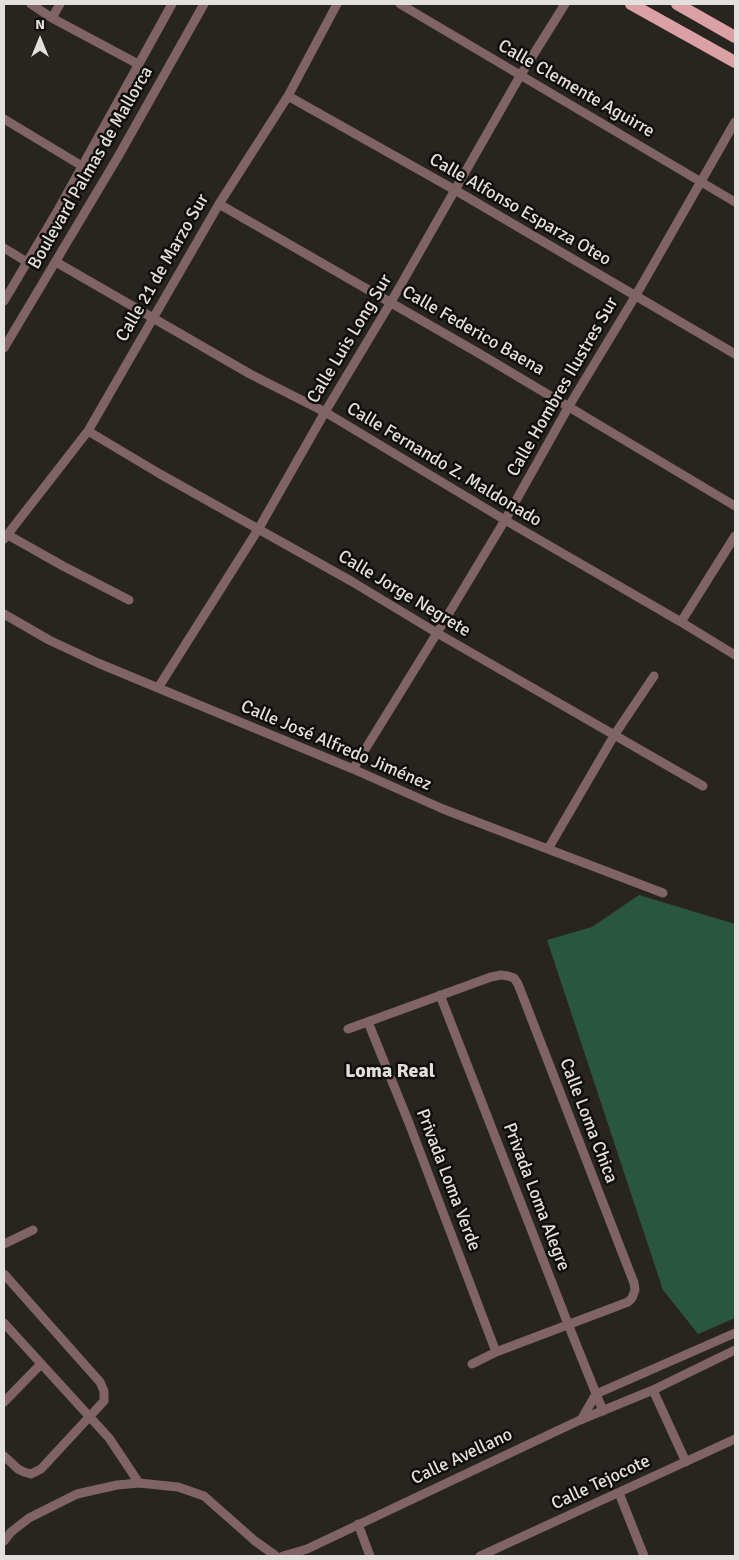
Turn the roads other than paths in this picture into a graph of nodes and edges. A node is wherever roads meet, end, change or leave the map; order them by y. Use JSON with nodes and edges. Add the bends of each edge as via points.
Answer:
{"nodes":[{"id":1,"x":31,"y":4,"type":"edge"},
{"id":2,"x":60,"y":4,"type":"edge"},
{"id":3,"x":172,"y":4,"type":"edge"},
{"id":4,"x":204,"y":4,"type":"edge"},
{"id":5,"x":337,"y":4,"type":"edge"},
{"id":6,"x":400,"y":4,"type":"edge"},
{"id":7,"x":565,"y":4,"type":"edge"},
{"id":8,"x":631,"y":4,"type":"edge"},
{"id":9,"x":677,"y":4,"type":"edge"},
{"id":10,"x":52,"y":18,"type":"junction"},
{"id":11,"x":735,"y":38,"type":"edge"},
{"id":12,"x":735,"y":62,"type":"edge"},
{"id":13,"x":138,"y":64,"type":"junction"},
{"id":14,"x":520,"y":76,"type":"junction"},
{"id":15,"x":288,"y":96,"type":"junction"},
{"id":16,"x":4,"y":119,"type":"edge"},
{"id":17,"x":735,"y":122,"type":"edge"},
{"id":18,"x":82,"y":166,"type":"junction"},
{"id":19,"x":701,"y":182,"type":"junction"},
{"id":20,"x":455,"y":190,"type":"junction"},
{"id":21,"x":735,"y":202,"type":"edge"},
{"id":22,"x":219,"y":204,"type":"junction"},
{"id":23,"x":4,"y":248,"type":"edge"},
{"id":24,"x":28,"y":262,"type":"junction"},
{"id":25,"x":56,"y":262,"type":"junction"},
{"id":26,"x":636,"y":295,"type":"junction"},
{"id":27,"x":4,"y":301,"type":"edge"},
{"id":28,"x":391,"y":302,"type":"junction"},
{"id":29,"x":153,"y":319,"type":"junction"},
{"id":30,"x":4,"y":348,"type":"edge"},
{"id":31,"x":735,"y":354,"type":"edge"},
{"id":32,"x":569,"y":406,"type":"junction"},
{"id":33,"x":325,"y":412,"type":"junction"},
{"id":34,"x":88,"y":431,"type":"junction"},
{"id":35,"x":735,"y":506,"type":"edge"},
{"id":36,"x":505,"y":520,"type":"junction"},
{"id":37,"x":259,"y":528,"type":"junction"},
{"id":38,"x":735,"y":536,"type":"edge"},
{"id":39,"x":6,"y":537,"type":"edge"},
{"id":40,"x":129,"y":600,"type":"dead end"},
{"id":41,"x":4,"y":614,"type":"edge"},
{"id":42,"x":682,"y":622,"type":"junction"},
{"id":43,"x":438,"y":633,"type":"junction"},
{"id":44,"x":735,"y":655,"type":"edge"},
{"id":45,"x":654,"y":676,"type":"dead end"},
{"id":46,"x":158,"y":688,"type":"junction"},
{"id":47,"x":615,"y":734,"type":"junction"},
{"id":48,"x":352,"y":769,"type":"junction"},
{"id":49,"x":703,"y":786,"type":"dead end"},
{"id":50,"x":548,"y":850,"type":"junction"},
{"id":51,"x":663,"y":893,"type":"dead end"},
{"id":52,"x":440,"y":995,"type":"junction"},
{"id":53,"x":368,"y":1022,"type":"junction"},
{"id":54,"x":348,"y":1029,"type":"dead end"},
{"id":55,"x":33,"y":1230,"type":"dead end"},
{"id":56,"x":4,"y":1244,"type":"edge"},
{"id":57,"x":4,"y":1274,"type":"edge"},
{"id":58,"x":4,"y":1323,"type":"edge"},
{"id":59,"x":568,"y":1324,"type":"junction"},
{"id":60,"x":735,"y":1333,"type":"edge"},
{"id":61,"x":735,"y":1350,"type":"edge"},
{"id":62,"x":496,"y":1352,"type":"junction"},
{"id":63,"x":41,"y":1364,"type":"junction"},
{"id":64,"x":472,"y":1364,"type":"dead end"},
{"id":65,"x":653,"y":1390,"type":"junction"},
{"id":66,"x":596,"y":1394,"type":"junction"},
{"id":67,"x":4,"y":1402,"type":"edge"},
{"id":68,"x":603,"y":1411,"type":"junction"},
{"id":69,"x":90,"y":1416,"type":"junction"},
{"id":70,"x":580,"y":1420,"type":"junction"},
{"id":71,"x":735,"y":1439,"type":"edge"},
{"id":72,"x":4,"y":1456,"type":"edge"},
{"id":73,"x":686,"y":1462,"type":"junction"},
{"id":74,"x":139,"y":1483,"type":"junction"},
{"id":75,"x":619,"y":1493,"type":"junction"},
{"id":76,"x":358,"y":1524,"type":"junction"},
{"id":77,"x":4,"y":1541,"type":"edge"},
{"id":78,"x":276,"y":1556,"type":"edge"},
{"id":79,"x":284,"y":1556,"type":"edge"},
{"id":80,"x":370,"y":1556,"type":"edge"},
{"id":81,"x":480,"y":1556,"type":"edge"},
{"id":82,"x":644,"y":1556,"type":"edge"}],
"edges":[{"from":1,"to":10,"type":"street"},
{"from":2,"to":10,"type":"street"},
{"from":3,"to":13,"type":"street","name":"Boulevard Palmas de Mallorca"},
{"from":4,"to":25,"type":"street","name":"Boulevard Palmas de Mallorca"},
{"from":5,"to":15,"type":"street","name":"Calle 21 de Marzo Sur"},
{"from":6,"to":14,"type":"street","name":"Calle Clemente Aguirre"},
{"from":7,"to":14,"type":"street","name":"Calle Luis Long Sur"},
{"from":8,"to":12,"type":"main road"},
{"from":9,"to":11,"type":"main road"},
{"from":10,"to":13,"type":"street"},
{"from":13,"to":18,"type":"street","name":"Boulevard Palmas de Mallorca"},
{"from":14,"to":19,"type":"street","name":"Calle Clemente Aguirre"},
{"from":14,"to":20,"type":"street","name":"Calle Luis Long Sur"},
{"from":15,"to":20,"type":"street","name":"Calle Alfonso Esparza Oteo"},
{"from":15,"to":22,"type":"street","name":"Calle 21 de Marzo Sur"},
{"from":16,"to":18,"type":"street"},
{"from":17,"to":19,"type":"street","name":"Calle Hombres Ilustres Sur"},
{"from":18,"to":24,"type":"street","name":"Boulevard Palmas de Mallorca"},
{"from":19,"to":21,"type":"street","name":"Calle Clemente Aguirre"},
{"from":19,"to":26,"type":"street","name":"Calle Hombres Ilustres Sur"},
{"from":20,"to":26,"type":"street","name":"Calle Alfonso Esparza Oteo"},
{"from":20,"to":28,"type":"street","name":"Calle Luis Long Sur"},
{"from":22,"to":28,"type":"street","name":"Calle Federico Baena"},
{"from":22,"to":29,"type":"street","name":"Calle 21 de Marzo Sur"},
{"from":23,"to":24,"type":"street"},
{"from":24,"to":27,"type":"street","name":"Boulevard Palmas de Mallorca"},
{"from":25,"to":29,"type":"street","name":"Calle Fernando Z. Maldonado"},
{"from":25,"to":30,"type":"street","name":"Boulevard Palmas de Mallorca"},
{"from":26,"to":31,"type":"street","name":"Calle Alfonso Esparza Oteo"},
{"from":26,"to":32,"type":"street","name":"Calle Hombres Ilustres Sur"},
{"from":28,"to":32,"type":"street","name":"Calle Federico Baena"},
{"from":28,"to":33,"type":"street","name":"Calle Luis Long Sur"},
{"from":29,"to":33,"type":"street","name":"Calle Fernando Z. Maldonado"},
{"from":29,"to":34,"type":"street","name":"Calle 21 de Marzo Sur"},
{"from":32,"to":35,"type":"street","name":"Calle Federico Baena"},
{"from":32,"to":36,"type":"street","name":"Calle Hombres Ilustres Sur"},
{"from":33,"to":36,"type":"street","name":"Calle Fernando Z. Maldonado"},
{"from":33,"to":37,"type":"street","name":"Calle Luis Long Sur"},
{"from":34,"to":37,"type":"street","name":"Calle Jorge Negrete"},
{"from":34,"to":39,"type":"street","name":"Calle 21 de Marzo Sur"},
{"from":36,"to":42,"type":"street","name":"Calle Fernando Z. Maldonado"},
{"from":36,"to":43,"type":"street","name":"Calle Hombres Ilustres Sur"},
{"from":37,"to":43,"type":"street","name":"Calle Jorge Negrete"},
{"from":37,"to":46,"type":"street","name":"Calle Luis Long Sur"},
{"from":38,"to":42,"type":"street"},
{"from":39,"to":40,"type":"street"},
{"from":41,"to":46,"type":"street","name":"Calle José Alfredo Jiménez","via":[[49,640]]},
{"from":42,"to":44,"type":"street","name":"Calle Fernando Z. Maldonado"},
{"from":43,"to":47,"type":"street","name":"Calle Jorge Negrete"},
{"from":43,"to":48,"type":"street","name":"Calle Hombres Ilustres Sur"},
{"from":45,"to":47,"type":"street"},
{"from":46,"to":48,"type":"street","name":"Calle José Alfredo Jiménez"},
{"from":47,"to":49,"type":"street","name":"Calle Jorge Negrete"},
{"from":47,"to":50,"type":"street"},
{"from":48,"to":50,"type":"street","name":"Calle José Alfredo Jiménez","via":[[443,810]]},
{"from":50,"to":51,"type":"street","name":"Calle José Alfredo Jiménez"},
{"from":52,"to":53,"type":"street"},
{"from":52,"to":59,"type":"street","name":"Privada Loma Alegre"},
{"from":52,"to":59,"type":"street","name":"Calle Loma Chica","via":[[491,977],[508,976],[518,984],[634,1283],[635,1290],[628,1302]]},
{"from":53,"to":54,"type":"street"},
{"from":53,"to":62,"type":"street","name":"Privada Loma Verde"},
{"from":55,"to":56,"type":"street"},
{"from":57,"to":69,"type":"street","via":[[100,1382],[104,1401]]},
{"from":58,"to":63,"type":"street"},
{"from":59,"to":62,"type":"street"},
{"from":59,"to":66,"type":"street","name":"Privada Loma Alegre"},
{"from":60,"to":66,"type":"street"},
{"from":61,"to":65,"type":"street","name":"Calle Avellano"},
{"from":62,"to":64,"type":"street"},
{"from":63,"to":67,"type":"street"},
{"from":63,"to":69,"type":"street"},
{"from":65,"to":68,"type":"street","name":"Calle Avellano"},
{"from":65,"to":73,"type":"street"},
{"from":66,"to":68,"type":"street","name":"Privada Loma Alegre"},
{"from":66,"to":70,"type":"street"},
{"from":68,"to":70,"type":"street","name":"Calle Avellano"},
{"from":69,"to":72,"type":"street","via":[[36,1473],[18,1469]]},
{"from":69,"to":74,"type":"street","via":[[110,1438]]},
{"from":70,"to":76,"type":"street","name":"Calle Avellano"},
{"from":71,"to":73,"type":"street","name":"Calle Tejocote"},
{"from":73,"to":75,"type":"street","name":"Calle Tejocote"},
{"from":74,"to":77,"type":"street","via":[[77,1494],[29,1518]]},
{"from":74,"to":78,"type":"street","via":[[178,1487],[204,1496]]},
{"from":75,"to":81,"type":"street","name":"Calle Tejocote"},
{"from":75,"to":82,"type":"street"},
{"from":76,"to":79,"type":"street","name":"Calle Avellano","via":[[307,1549]]},
{"from":76,"to":80,"type":"street"}]}
